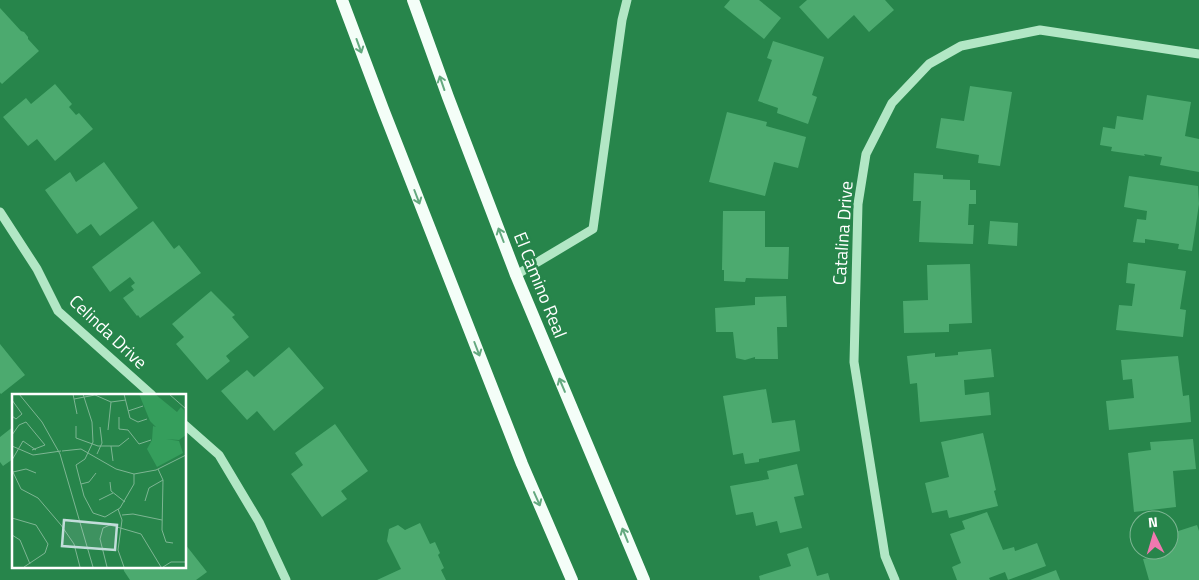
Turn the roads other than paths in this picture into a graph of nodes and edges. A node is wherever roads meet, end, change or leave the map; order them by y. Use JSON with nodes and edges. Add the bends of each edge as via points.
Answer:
{"nodes":[{"id":1,"x":342,"y":0,"type":"edge"},
{"id":2,"x":413,"y":0,"type":"edge"},
{"id":3,"x":627,"y":0,"type":"edge"},
{"id":4,"x":1199,"y":54,"type":"edge"},
{"id":5,"x":0,"y":212,"type":"edge"},
{"id":6,"x":516,"y":275,"type":"junction"},
{"id":7,"x":151,"y":394,"type":"edge"},
{"id":8,"x":186,"y":425,"type":"edge"},
{"id":9,"x":286,"y":580,"type":"edge"},
{"id":10,"x":572,"y":580,"type":"edge"},
{"id":11,"x":644,"y":580,"type":"edge"},
{"id":12,"x":895,"y":580,"type":"edge"}],
"edges":[{"from":1,"to":10,"type":"main road","one_way":true,"via":[[522,464]]},
{"from":6,"to":2,"type":"main road","name":"El Camino Real","one_way":true},
{"from":3,"to":6,"type":"street","via":[[593,229]]},
{"from":4,"to":12,"type":"street","name":"Catalina Drive","via":[[1040,30],[961,46],[929,64],[892,103],[866,154],[858,204],[854,362],[884,556]]},
{"from":5,"to":7,"type":"street","name":"Celinda Drive","via":[[37,269],[58,311]]},
{"from":11,"to":6,"type":"main road","name":"El Camino Real","one_way":true},
{"from":8,"to":9,"type":"street","via":[[219,455],[259,522]]}]}
